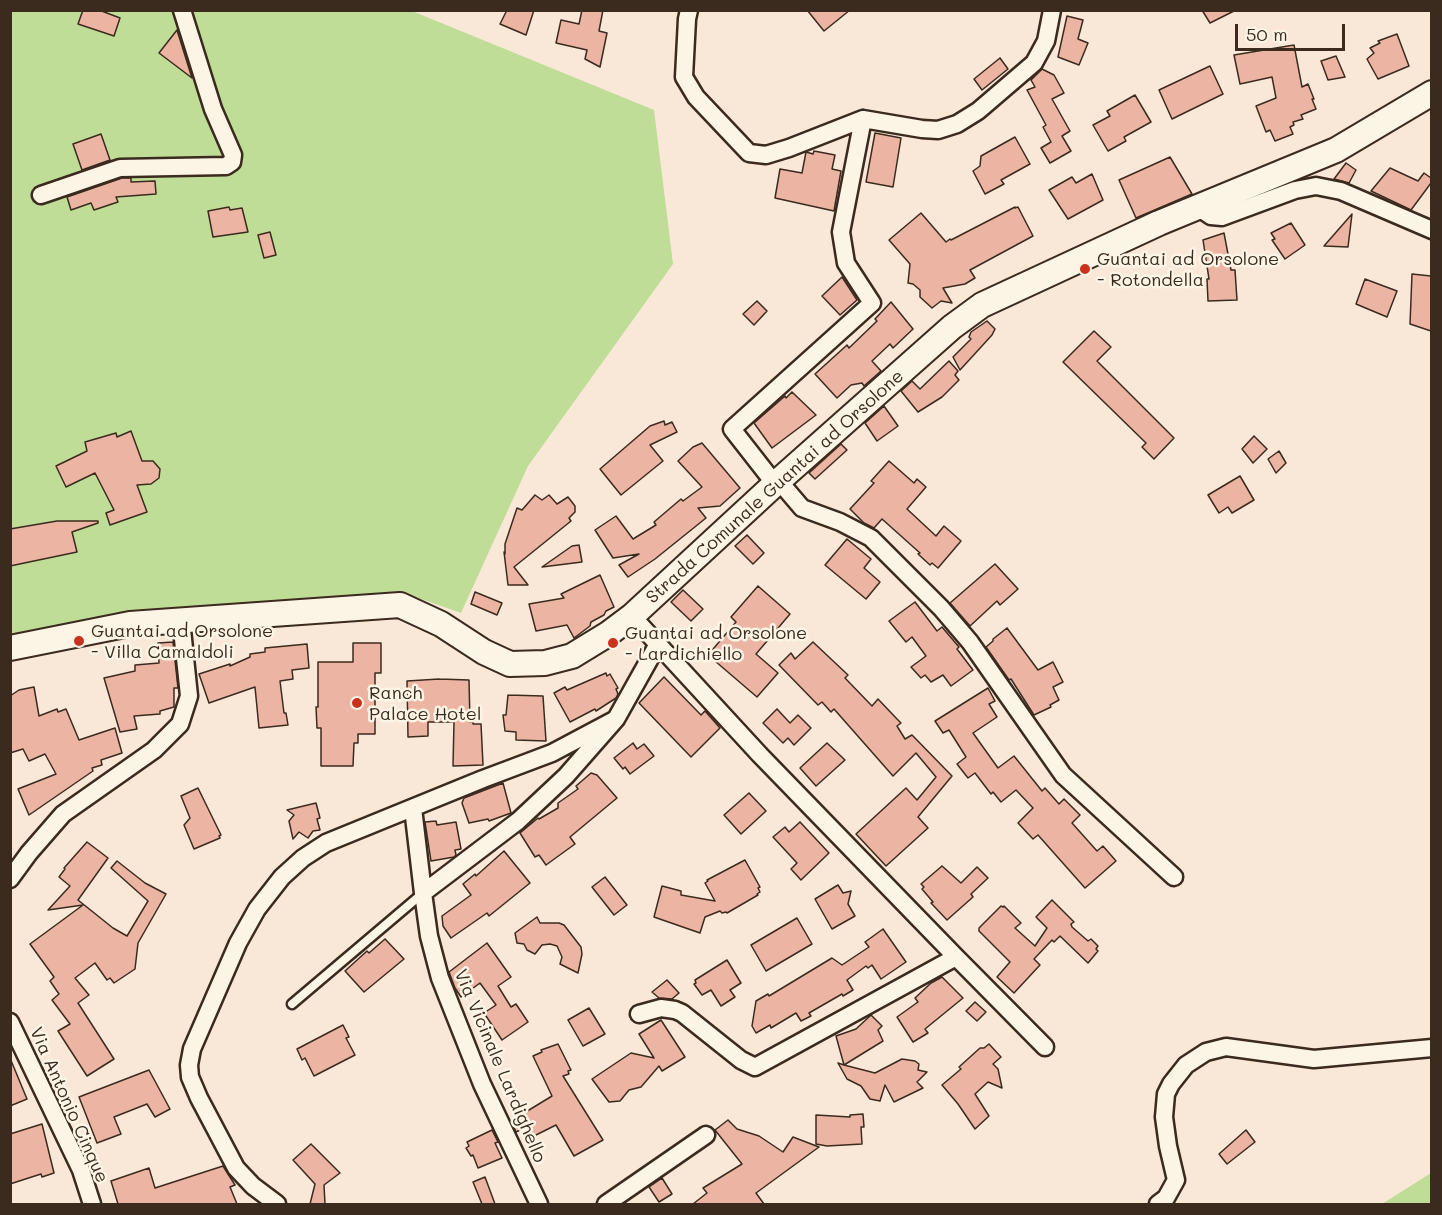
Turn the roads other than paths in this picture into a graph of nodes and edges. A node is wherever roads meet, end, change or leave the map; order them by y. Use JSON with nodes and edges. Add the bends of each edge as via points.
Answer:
{"nodes":[{"id":1,"x":182,"y":10,"type":"edge"},
{"id":2,"x":689,"y":10,"type":"edge"},
{"id":3,"x":1052,"y":10,"type":"edge"},
{"id":4,"x":1431,"y":93,"type":"edge"},
{"id":5,"x":863,"y":119,"type":"junction"},
{"id":6,"x":41,"y":195,"type":"dead end"},
{"id":7,"x":1199,"y":208,"type":"junction"},
{"id":8,"x":1431,"y":230,"type":"edge"},
{"id":9,"x":777,"y":482,"type":"junction"},
{"id":10,"x":632,"y":616,"type":"junction"},
{"id":11,"x":182,"y":620,"type":"junction"},
{"id":12,"x":658,"y":644,"type":"junction"},
{"id":13,"x":10,"y":648,"type":"edge"},
{"id":14,"x":616,"y":718,"type":"junction"},
{"id":15,"x":413,"y":808,"type":"junction"},
{"id":16,"x":1174,"y":877,"type":"dead end"},
{"id":17,"x":10,"y":879,"type":"edge"},
{"id":18,"x":423,"y":893,"type":"junction"},
{"id":19,"x":956,"y":957,"type":"junction"},
{"id":20,"x":292,"y":1004,"type":"dead end"},
{"id":21,"x":639,"y":1014,"type":"dead end"},
{"id":22,"x":10,"y":1022,"type":"edge"},
{"id":23,"x":1045,"y":1047,"type":"dead end"},
{"id":24,"x":1431,"y":1048,"type":"edge"},
{"id":25,"x":706,"y":1135,"type":"dead end"},
{"id":26,"x":92,"y":1204,"type":"edge"},
{"id":27,"x":277,"y":1204,"type":"edge"},
{"id":28,"x":539,"y":1204,"type":"edge"},
{"id":29,"x":606,"y":1204,"type":"edge"},
{"id":30,"x":1158,"y":1204,"type":"edge"}],
"edges":[{"from":1,"to":6,"type":"street","via":[[213,109],[233,155],[232,162],[226,166],[120,168]]},
{"from":2,"to":5,"type":"street","via":[[684,77],[696,97],[749,153],[766,155]]},
{"from":3,"to":5,"type":"street","via":[[1046,41],[1034,63],[957,124],[938,130]]},
{"from":4,"to":7,"type":"street","name":"Strada Comunale Guantai ad Orsolone","via":[[1336,150]]},
{"from":5,"to":9,"type":"street","via":[[841,232],[846,263],[872,303],[732,429]]},
{"from":7,"to":8,"type":"street","via":[[1211,216],[1222,217],[1316,186],[1341,191]]},
{"from":7,"to":9,"type":"street","name":"Strada Comunale Guantai ad Orsolone","via":[[982,305]]},
{"from":9,"to":10,"type":"street","name":"Strada Comunale Guantai ad Orsolone"},
{"from":9,"to":16,"type":"street","via":[[802,508],[871,538],[970,642],[1063,775]]},
{"from":10,"to":11,"type":"street","name":"Strada Comunale Guantai ad Orsolone","via":[[572,656],[545,663],[510,664],[400,605]]},
{"from":10,"to":12,"type":"street"},
{"from":11,"to":13,"type":"street","name":"Strada Comunale Guantai ad Orsolone","via":[[130,624]]},
{"from":11,"to":17,"type":"street","via":[[189,696],[180,724],[154,750],[63,814]]},
{"from":12,"to":14,"type":"street"},
{"from":12,"to":19,"type":"street"},
{"from":14,"to":15,"type":"street","via":[[552,753]]},
{"from":14,"to":18,"type":"street","via":[[566,776],[518,821]]},
{"from":15,"to":18,"type":"street","name":"Via Vicinale Lardighello"},
{"from":15,"to":27,"type":"street","via":[[326,843],[282,877],[238,942],[192,1049],[190,1077],[222,1143],[253,1186]]},
{"from":18,"to":20,"type":"lane"},
{"from":18,"to":28,"type":"street","name":"Via Vicinale Lardighello","via":[[440,978],[482,1084]]},
{"from":19,"to":21,"type":"street","via":[[755,1067],[682,1013],[661,1008]]},
{"from":19,"to":23,"type":"street"},
{"from":22,"to":26,"type":"street","name":"Via Antonio Cinque","via":[[81,1170]]},
{"from":24,"to":30,"type":"street","via":[[1314,1059],[1226,1047],[1206,1052],[1186,1065],[1166,1094],[1164,1117],[1176,1180]]},
{"from":25,"to":29,"type":"street"}]}
